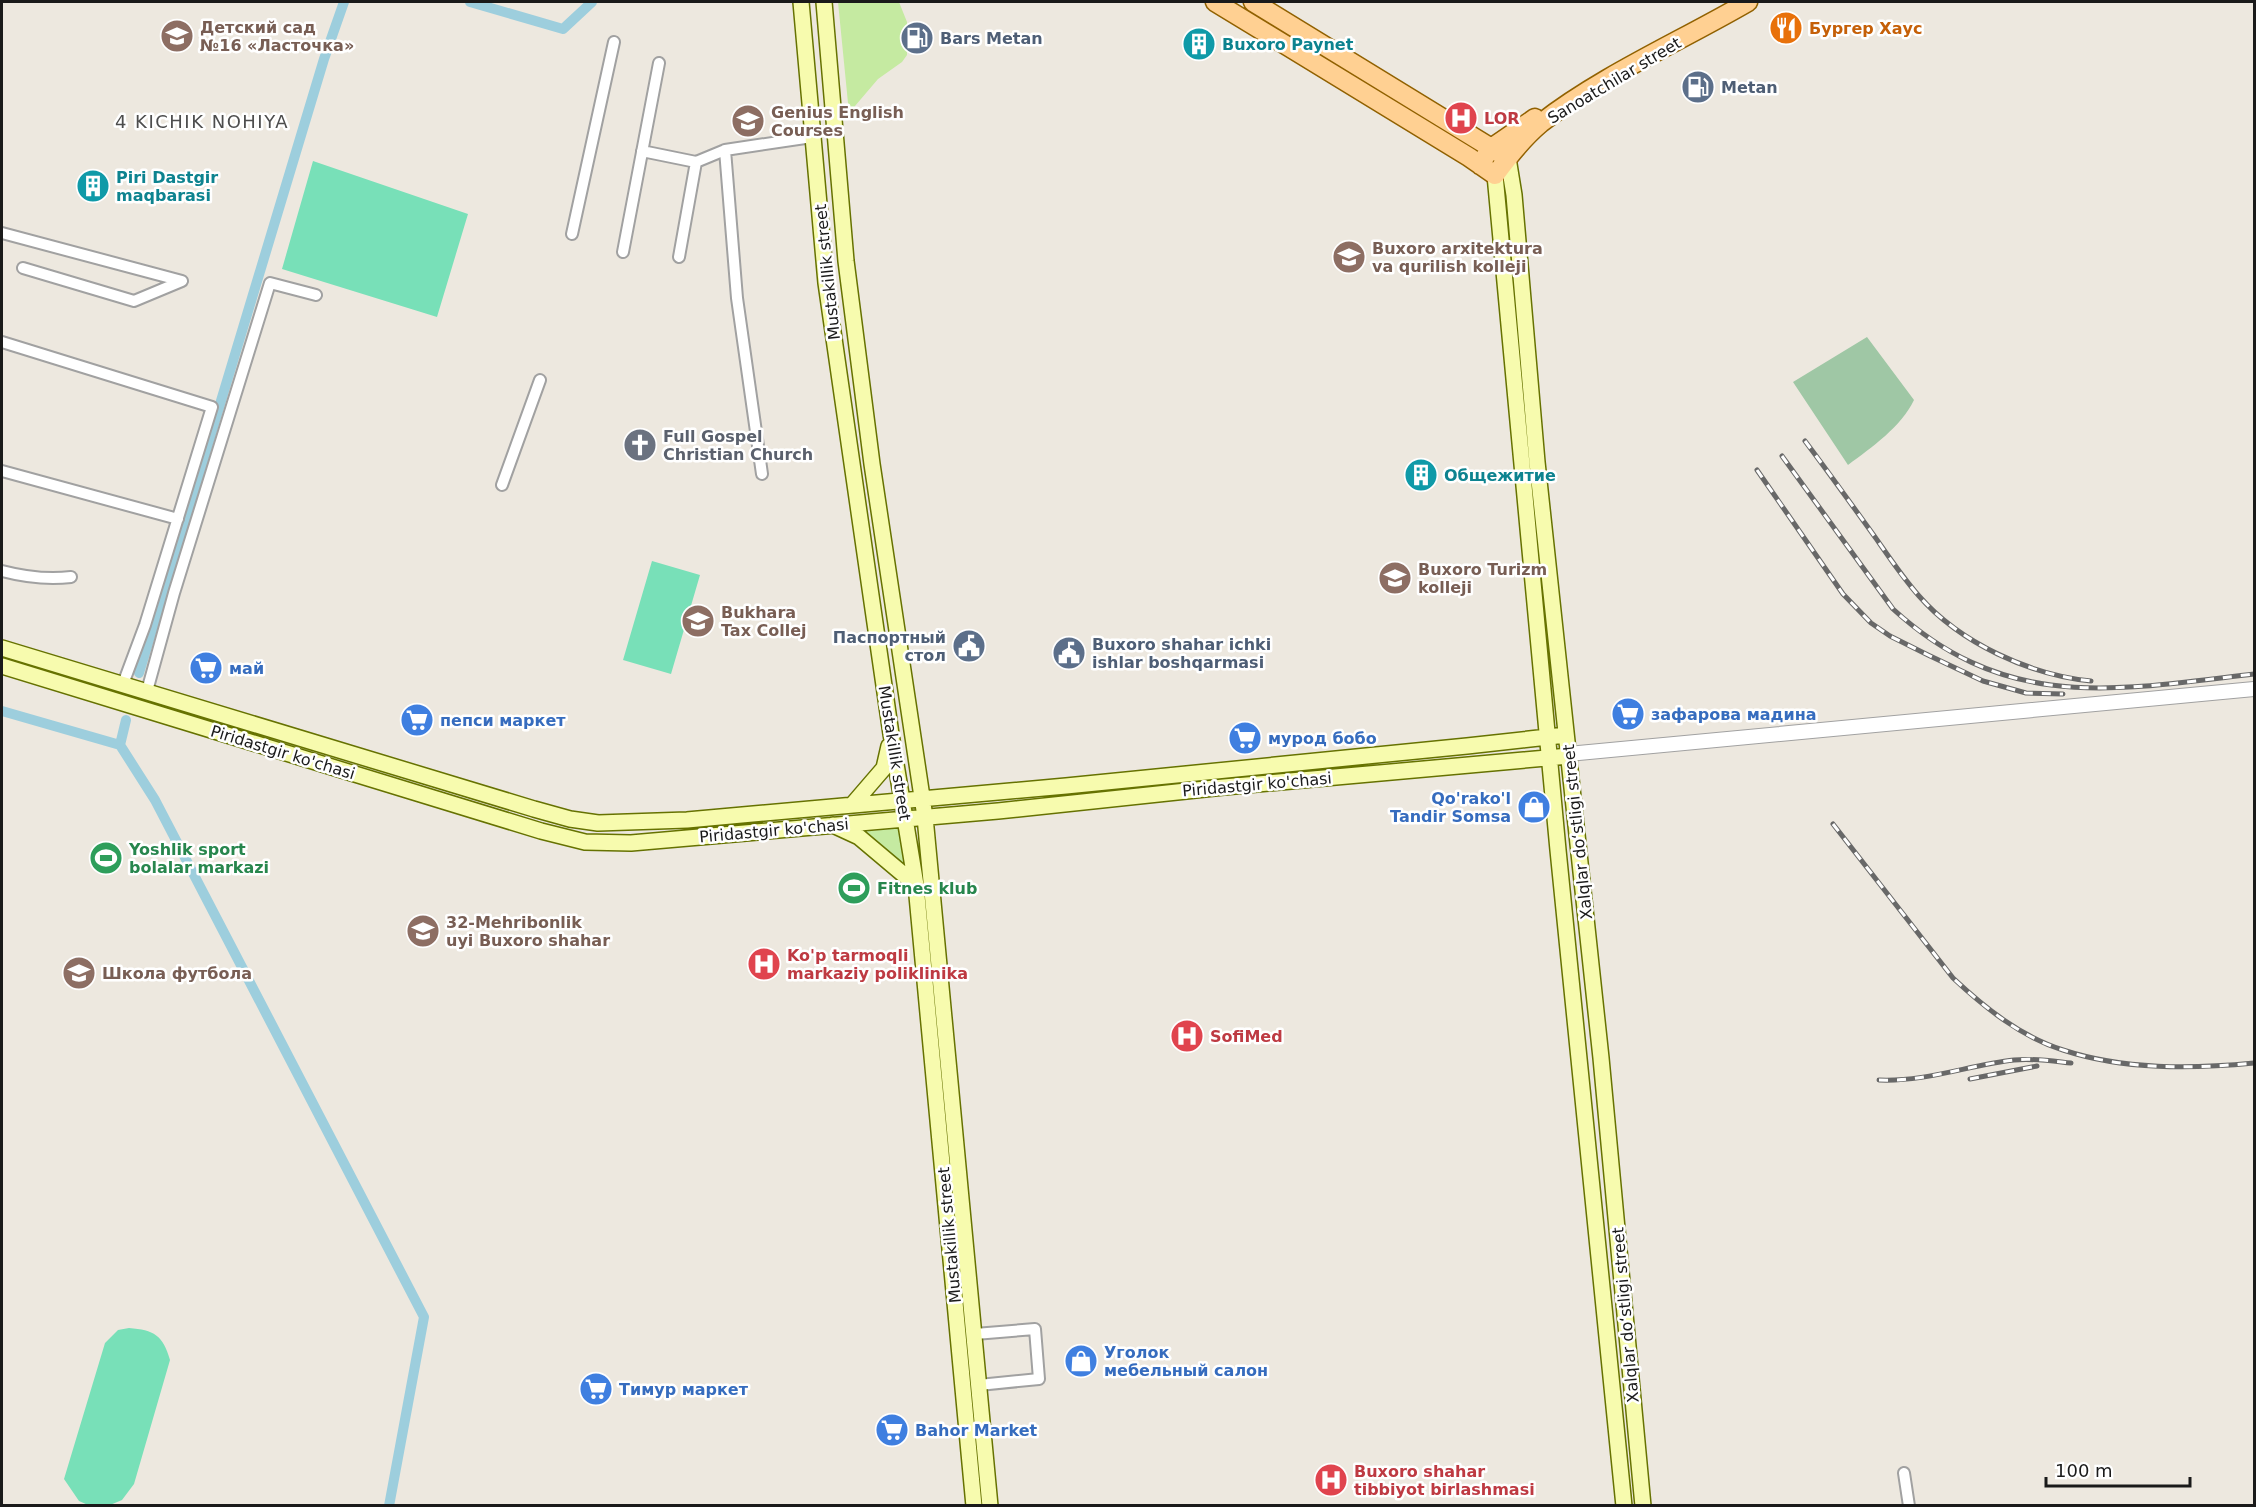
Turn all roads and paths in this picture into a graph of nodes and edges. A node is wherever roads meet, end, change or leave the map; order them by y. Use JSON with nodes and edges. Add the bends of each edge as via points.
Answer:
{"nodes":[{"id":1,"x":801,"y":2,"type":"edge"},
{"id":2,"x":824,"y":2,"type":"edge"},
{"id":3,"x":1215,"y":2,"type":"edge"},
{"id":4,"x":1253,"y":2,"type":"edge"},
{"id":5,"x":1730,"y":2,"type":"edge"},
{"id":6,"x":1748,"y":2,"type":"edge"},
{"id":7,"x":614,"y":42,"type":"dead end"},
{"id":8,"x":659,"y":63,"type":"dead end"},
{"id":9,"x":813,"y":142,"type":"junction"},
{"id":10,"x":836,"y":147,"type":"junction"},
{"id":11,"x":1490,"y":149,"type":"junction"},
{"id":12,"x":642,"y":150,"type":"junction"},
{"id":13,"x":725,"y":150,"type":"junction"},
{"id":14,"x":1508,"y":158,"type":"junction"},
{"id":15,"x":696,"y":162,"type":"junction"},
{"id":16,"x":1488,"y":170,"type":"junction"},
{"id":17,"x":572,"y":234,"type":"dead end"},
{"id":18,"x":2,"y":236,"type":"edge"},
{"id":19,"x":623,"y":252,"type":"dead end"},
{"id":20,"x":679,"y":257,"type":"dead end"},
{"id":21,"x":23,"y":268,"type":"dead end"},
{"id":22,"x":316,"y":295,"type":"dead end"},
{"id":23,"x":2,"y":342,"type":"edge"},
{"id":24,"x":540,"y":380,"type":"dead end"},
{"id":25,"x":867,"y":418,"type":"junction"},
{"id":26,"x":845,"y":420,"type":"junction"},
{"id":27,"x":2,"y":471,"type":"edge"},
{"id":28,"x":762,"y":474,"type":"dead end"},
{"id":29,"x":502,"y":485,"type":"dead end"},
{"id":30,"x":178,"y":519,"type":"junction"},
{"id":31,"x":2,"y":572,"type":"edge"},
{"id":32,"x":71,"y":577,"type":"dead end"},
{"id":33,"x":2,"y":648,"type":"edge"},
{"id":34,"x":2,"y":666,"type":"edge"},
{"id":35,"x":123,"y":684,"type":"junction"},
{"id":36,"x":2254,"y":689,"type":"edge"},
{"id":37,"x":147,"y":691,"type":"junction"},
{"id":38,"x":142,"y":708,"type":"junction"},
{"id":39,"x":891,"y":734,"type":"junction"},
{"id":40,"x":1566,"y":735,"type":"junction"},
{"id":41,"x":1548,"y":737,"type":"junction"},
{"id":42,"x":1569,"y":755,"type":"junction"},
{"id":43,"x":1551,"y":758,"type":"junction"},
{"id":44,"x":1222,"y":770,"type":"junction"},
{"id":45,"x":1224,"y":787,"type":"junction"},
{"id":46,"x":923,"y":798,"type":"junction"},
{"id":47,"x":903,"y":799,"type":"junction"},
{"id":48,"x":853,"y":804,"type":"junction"},
{"id":49,"x":534,"y":809,"type":"junction"},
{"id":50,"x":926,"y":817,"type":"junction"},
{"id":51,"x":905,"y":818,"type":"junction"},
{"id":52,"x":833,"y":825,"type":"junction"},
{"id":53,"x":529,"y":828,"type":"junction"},
{"id":54,"x":916,"y":885,"type":"junction"},
{"id":55,"x":935,"y":1005,"type":"junction"},
{"id":56,"x":955,"y":1222,"type":"junction"},
{"id":57,"x":975,"y":1334,"type":"junction"},
{"id":58,"x":979,"y":1385,"type":"junction"},
{"id":59,"x":1904,"y":1473,"type":"dead end"},
{"id":60,"x":975,"y":1506,"type":"edge"},
{"id":61,"x":990,"y":1506,"type":"edge"},
{"id":62,"x":1624,"y":1506,"type":"edge"},
{"id":63,"x":1643,"y":1506,"type":"edge"},
{"id":64,"x":1908,"y":1506,"type":"edge"}],
"edges":[{"from":1,"to":9,"type":"main road","name":"Mustakillik street"},
{"from":2,"to":10,"type":"main road","name":"Mustakillik street"},
{"from":3,"to":16,"type":"main road"},
{"from":4,"to":11,"type":"main road"},
{"from":5,"to":11,"type":"main road","name":"Sanoatchilar street","via":[[1578,89]]},
{"from":6,"to":14,"type":"main road","name":"Sanoatchilar street","via":[[1577,98],[1540,124]]},
{"from":7,"to":17,"type":"street"},
{"from":8,"to":12,"type":"street"},
{"from":9,"to":10,"type":"main road"},
{"from":9,"to":13,"type":"street"},
{"from":9,"to":26,"type":"main road","name":"Mustakillik street","via":[[826,283]]},
{"from":10,"to":25,"type":"main road","name":"Mustakillik street","via":[[846,261]]},
{"from":11,"to":14,"type":"main road"},
{"from":11,"to":16,"type":"main road","name":"Sanoatchilar street"},
{"from":12,"to":15,"type":"street"},
{"from":12,"to":19,"type":"street"},
{"from":13,"to":15,"type":"street"},
{"from":13,"to":28,"type":"street","via":[[737,298]]},
{"from":14,"to":16,"type":"main road","name":"Sanoatchilar street"},
{"from":14,"to":40,"type":"main road","name":"Xalqlar doʻstligi street"},
{"from":15,"to":20,"type":"street"},
{"from":16,"to":41,"type":"main road","name":"Xalqlar doʻstligi street"},
{"from":18,"to":21,"type":"street","via":[[182,281],[134,301]]},
{"from":22,"to":37,"type":"street","via":[[270,284]]},
{"from":23,"to":30,"type":"street","via":[[212,407]]},
{"from":24,"to":29,"type":"street"},
{"from":25,"to":26,"type":"main road"},
{"from":25,"to":46,"type":"main road","name":"Mustakillik street"},
{"from":26,"to":39,"type":"main road","name":"Mustakillik street"},
{"from":27,"to":30,"type":"street"},
{"from":30,"to":35,"type":"street"},
{"from":31,"to":32,"type":"street","via":[[34,579]]},
{"from":33,"to":35,"type":"main road","name":"Piridastgir ko'chasi"},
{"from":34,"to":38,"type":"main road","name":"Piridastgir ko'chasi"},
{"from":35,"to":37,"type":"main road","name":"Piridastgir ko'chasi"},
{"from":36,"to":42,"type":"street"},
{"from":37,"to":38,"type":"main road"},
{"from":37,"to":49,"type":"main road","name":"Piridastgir ko'chasi"},
{"from":38,"to":53,"type":"main road","name":"Piridastgir ko'chasi"},
{"from":39,"to":47,"type":"main road","name":"Mustakillik street"},
{"from":39,"to":48,"type":"main road","via":[[884,768]]},
{"from":40,"to":41,"type":"main road","name":"Piridastgir ko'chasi"},
{"from":40,"to":42,"type":"main road","name":"Xalqlar doʻstligi street"},
{"from":41,"to":43,"type":"main road","name":"Xalqlar doʻstligi street"},
{"from":41,"to":44,"type":"main road","name":"Piridastgir ko'chasi"},
{"from":42,"to":43,"type":"main road","name":"Piridastgir ko'chasi"},
{"from":42,"to":63,"type":"main road","name":"Xalqlar doʻstligi street"},
{"from":43,"to":45,"type":"main road","name":"Piridastgir ko'chasi"},
{"from":43,"to":62,"type":"main road","name":"Xalqlar doʻstligi street"},
{"from":44,"to":45,"type":"main road"},
{"from":44,"to":46,"type":"main road","name":"Piridastgir ko'chasi"},
{"from":45,"to":50,"type":"main road","name":"Piridastgir ko'chasi"},
{"from":46,"to":47,"type":"main road","name":"Piridastgir ko'chasi"},
{"from":46,"to":50,"type":"main road","name":"Mustakillik street"},
{"from":47,"to":48,"type":"main road","name":"Piridastgir ko'chasi"},
{"from":47,"to":51,"type":"main road","name":"Mustakillik street"},
{"from":48,"to":49,"type":"main road","name":"Piridastgir ko'chasi","via":[[633,823],[598,823]]},
{"from":49,"to":53,"type":"main road"},
{"from":50,"to":51,"type":"main road","name":"Piridastgir ko'chasi"},
{"from":50,"to":55,"type":"main road","name":"Mustakillik street"},
{"from":51,"to":52,"type":"main road","name":"Piridastgir ko'chasi"},
{"from":51,"to":54,"type":"main road","name":"Mustakillik street"},
{"from":52,"to":53,"type":"main road","name":"Piridastgir ko'chasi","via":[[615,843],[585,842]]},
{"from":52,"to":54,"type":"main road","via":[[859,837]]},
{"from":54,"to":55,"type":"main road","name":"Mustakillik street"},
{"from":55,"to":56,"type":"main road","name":"Mustakillik street"},
{"from":56,"to":57,"type":"main road","name":"Mustakillik street"},
{"from":56,"to":60,"type":"main road","name":"Mustakillik street"},
{"from":57,"to":58,"type":"main road","name":"Mustakillik street"},
{"from":57,"to":58,"type":"street","via":[[1035,1329],[1039,1379]]},
{"from":58,"to":61,"type":"main road","name":"Mustakillik street"},
{"from":59,"to":64,"type":"street"}]}
